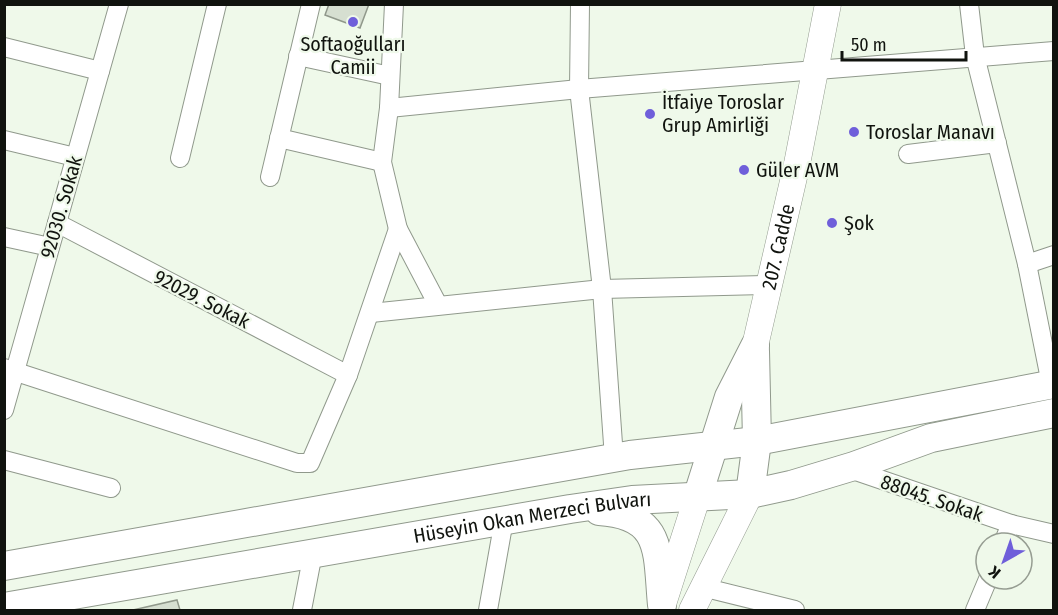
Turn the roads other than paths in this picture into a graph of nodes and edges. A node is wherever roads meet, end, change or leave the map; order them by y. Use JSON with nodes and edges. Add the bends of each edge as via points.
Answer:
{"nodes":[{"id":1,"x":119,"y":4,"type":"edge"},
{"id":2,"x":217,"y":4,"type":"edge"},
{"id":3,"x":311,"y":4,"type":"edge"},
{"id":4,"x":394,"y":4,"type":"edge"},
{"id":5,"x":579,"y":4,"type":"edge"},
{"id":6,"x":828,"y":4,"type":"edge"},
{"id":7,"x":969,"y":4,"type":"edge"},
{"id":8,"x":4,"y":47,"type":"edge"},
{"id":9,"x":1053,"y":51,"type":"edge"},
{"id":10,"x":298,"y":56,"type":"junction"},
{"id":11,"x":975,"y":56,"type":"junction"},
{"id":12,"x":815,"y":69,"type":"junction"},
{"id":13,"x":100,"y":71,"type":"junction"},
{"id":14,"x":390,"y":76,"type":"junction"},
{"id":15,"x":579,"y":89,"type":"junction"},
{"id":16,"x":389,"y":108,"type":"junction"},
{"id":17,"x":279,"y":138,"type":"junction"},
{"id":18,"x":4,"y":140,"type":"edge"},
{"id":19,"x":997,"y":143,"type":"junction"},
{"id":20,"x":908,"y":154,"type":"dead end"},
{"id":21,"x":75,"y":157,"type":"junction"},
{"id":22,"x":180,"y":158,"type":"dead end"},
{"id":23,"x":382,"y":162,"type":"junction"},
{"id":24,"x":270,"y":177,"type":"dead end"},
{"id":25,"x":57,"y":223,"type":"junction"},
{"id":26,"x":398,"y":229,"type":"junction"},
{"id":27,"x":4,"y":237,"type":"edge"},
{"id":28,"x":50,"y":247,"type":"junction"},
{"id":29,"x":1053,"y":255,"type":"edge"},
{"id":30,"x":1027,"y":264,"type":"junction"},
{"id":31,"x":769,"y":285,"type":"junction"},
{"id":32,"x":602,"y":289,"type":"junction"},
{"id":33,"x":438,"y":305,"type":"junction"},
{"id":34,"x":371,"y":313,"type":"junction"},
{"id":35,"x":755,"y":346,"type":"junction"},
{"id":36,"x":10,"y":369,"type":"edge"},
{"id":37,"x":348,"y":375,"type":"junction"},
{"id":38,"x":1052,"y":384,"type":"edge"},
{"id":39,"x":4,"y":410,"type":"edge"},
{"id":40,"x":1053,"y":413,"type":"edge"},
{"id":41,"x":757,"y":441,"type":"junction"},
{"id":42,"x":714,"y":446,"type":"junction"},
{"id":43,"x":614,"y":458,"type":"junction"},
{"id":44,"x":4,"y":460,"type":"edge"},
{"id":45,"x":847,"y":468,"type":"junction"},
{"id":46,"x":111,"y":488,"type":"dead end"},
{"id":47,"x":750,"y":494,"type":"junction"},
{"id":48,"x":697,"y":498,"type":"junction"},
{"id":49,"x":570,"y":509,"type":"junction"},
{"id":50,"x":504,"y":520,"type":"junction"},
{"id":51,"x":1011,"y":524,"type":"junction"},
{"id":52,"x":1008,"y":531,"type":"edge"},
{"id":53,"x":1053,"y":534,"type":"edge"},
{"id":54,"x":313,"y":553,"type":"junction"},
{"id":55,"x":4,"y":566,"type":"edge"},
{"id":56,"x":702,"y":587,"type":"junction"},
{"id":57,"x":983,"y":591,"type":"edge"},
{"id":58,"x":99,"y":600,"type":"edge"},
{"id":59,"x":4,"y":607,"type":"edge"},
{"id":60,"x":661,"y":608,"type":"edge"},
{"id":61,"x":302,"y":610,"type":"edge"},
{"id":62,"x":488,"y":610,"type":"edge"},
{"id":63,"x":692,"y":610,"type":"edge"},
{"id":64,"x":795,"y":610,"type":"edge"},
{"id":65,"x":975,"y":610,"type":"edge"}],
"edges":[{"from":1,"to":13,"type":"street","name":"92030. Sokak"},
{"from":2,"to":22,"type":"street"},
{"from":3,"to":10,"type":"street"},
{"from":4,"to":14,"type":"street"},
{"from":5,"to":15,"type":"street"},
{"from":6,"to":12,"type":"street","name":"207. Cadde"},
{"from":7,"to":11,"type":"street"},
{"from":8,"to":13,"type":"street"},
{"from":9,"to":11,"type":"street"},
{"from":10,"to":14,"type":"street"},
{"from":10,"to":17,"type":"street"},
{"from":11,"to":12,"type":"street"},
{"from":11,"to":19,"type":"street"},
{"from":12,"to":15,"type":"street"},
{"from":12,"to":31,"type":"street","name":"207. Cadde"},
{"from":13,"to":21,"type":"street","name":"92030. Sokak"},
{"from":14,"to":16,"type":"street"},
{"from":15,"to":16,"type":"street"},
{"from":15,"to":32,"type":"street"},
{"from":16,"to":23,"type":"street"},
{"from":17,"to":23,"type":"street"},
{"from":17,"to":24,"type":"street"},
{"from":18,"to":21,"type":"street"},
{"from":19,"to":20,"type":"street"},
{"from":19,"to":30,"type":"street"},
{"from":21,"to":25,"type":"street","name":"92030. Sokak"},
{"from":23,"to":26,"type":"street"},
{"from":25,"to":28,"type":"street","name":"92030. Sokak"},
{"from":25,"to":37,"type":"street","name":"92029. Sokak"},
{"from":26,"to":33,"type":"street"},
{"from":26,"to":34,"type":"street"},
{"from":27,"to":28,"type":"street"},
{"from":28,"to":36,"type":"street","name":"92030. Sokak"},
{"from":29,"to":30,"type":"street"},
{"from":30,"to":38,"type":"street"},
{"from":31,"to":32,"type":"street"},
{"from":31,"to":35,"type":"street","name":"207. Cadde"},
{"from":32,"to":33,"type":"street"},
{"from":32,"to":43,"type":"street"},
{"from":33,"to":34,"type":"street"},
{"from":34,"to":37,"type":"street"},
{"from":35,"to":41,"type":"main road"},
{"from":35,"to":42,"type":"main road","via":[[729,398]]},
{"from":36,"to":37,"type":"street","via":[[297,464],[310,463]]},
{"from":36,"to":39,"type":"street","name":"92030. Sokak"},
{"from":38,"to":41,"type":"main road","name":"Hüseyin Okan Merzeci Bulvarı"},
{"from":40,"to":45,"type":"main road","name":"Hüseyin Okan Merzeci Bulvarı","via":[[931,438]]},
{"from":41,"to":42,"type":"main road","name":"Hüseyin Okan Merzeci Bulvarı"},
{"from":41,"to":47,"type":"main road"},
{"from":42,"to":43,"type":"main road","name":"Hüseyin Okan Merzeci Bulvarı"},
{"from":42,"to":48,"type":"main road"},
{"from":43,"to":55,"type":"main road","name":"Hüseyin Okan Merzeci Bulvarı"},
{"from":44,"to":46,"type":"street"},
{"from":45,"to":47,"type":"main road","name":"Hüseyin Okan Merzeci Bulvarı"},
{"from":45,"to":51,"type":"street","name":"88045. Sokak"},
{"from":47,"to":48,"type":"main road","name":"Hüseyin Okan Merzeci Bulvarı"},
{"from":47,"to":56,"type":"street"},
{"from":48,"to":49,"type":"main road","name":"Hüseyin Okan Merzeci Bulvarı","via":[[632,500]]},
{"from":48,"to":60,"type":"street"},
{"from":49,"to":50,"type":"main road","name":"Hüseyin Okan Merzeci Bulvarı"},
{"from":49,"to":60,"type":"main road","via":[[613,512],[636,520],[651,532],[657,549]]},
{"from":50,"to":54,"type":"main road","name":"Hüseyin Okan Merzeci Bulvarı"},
{"from":50,"to":62,"type":"street"},
{"from":51,"to":52,"type":"street"},
{"from":51,"to":53,"type":"street","name":"88045. Sokak"},
{"from":54,"to":58,"type":"main road","name":"Hüseyin Okan Merzeci Bulvarı"},
{"from":54,"to":61,"type":"street"},
{"from":56,"to":63,"type":"street"},
{"from":56,"to":64,"type":"street"},
{"from":57,"to":65,"type":"street"},
{"from":58,"to":59,"type":"main road","name":"Hüseyin Okan Merzeci Bulvarı"}]}
